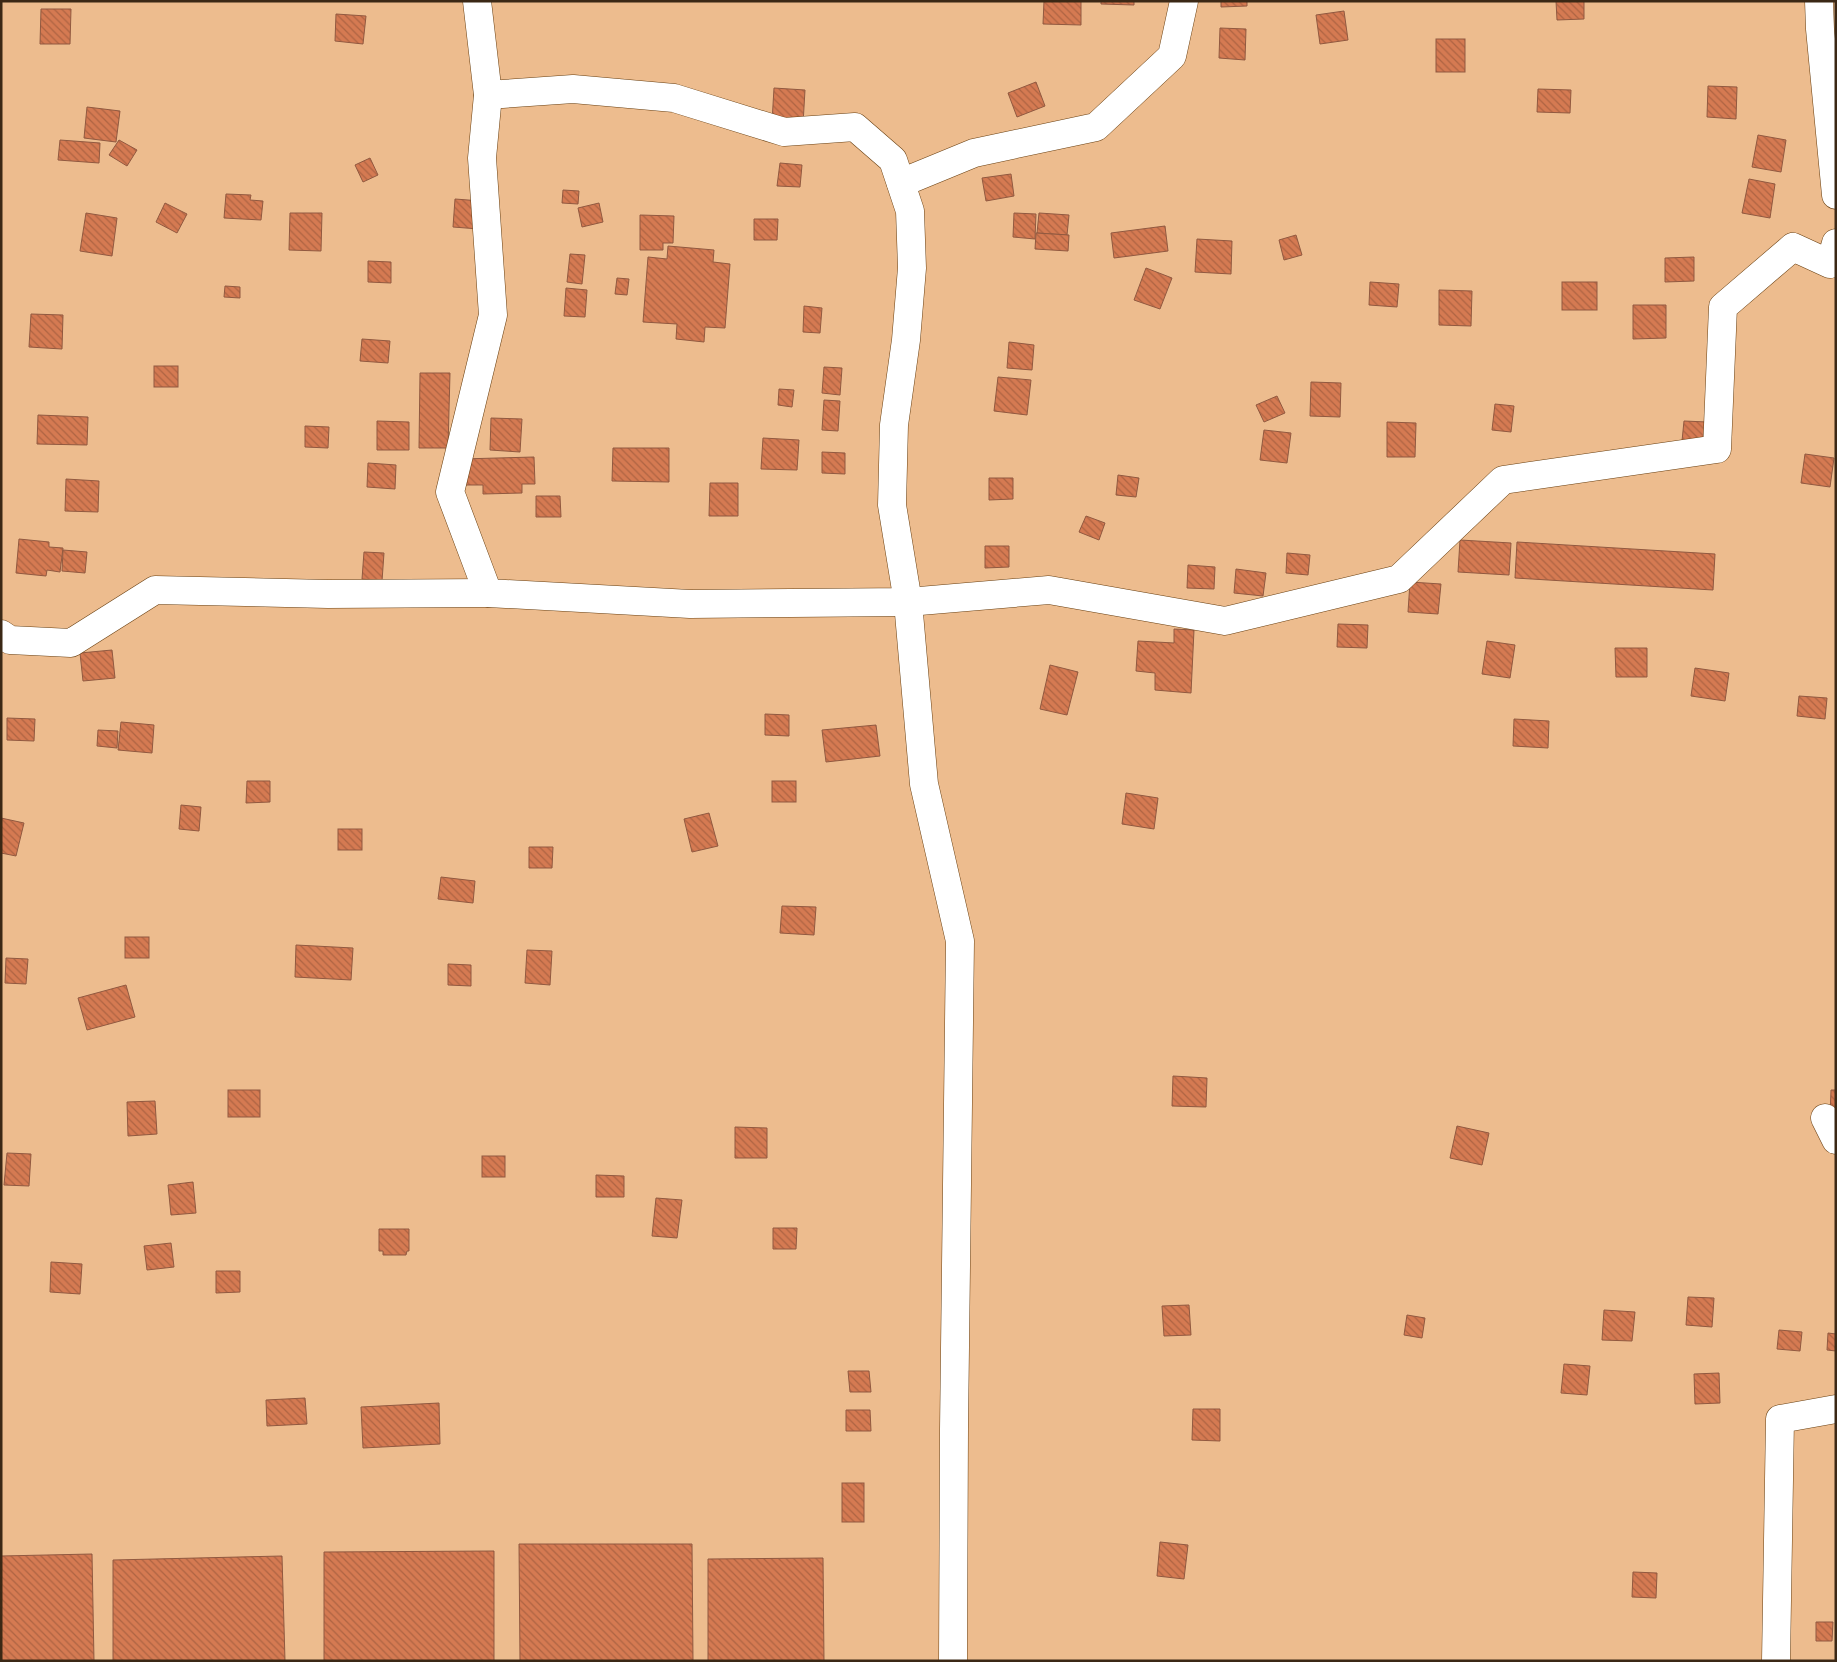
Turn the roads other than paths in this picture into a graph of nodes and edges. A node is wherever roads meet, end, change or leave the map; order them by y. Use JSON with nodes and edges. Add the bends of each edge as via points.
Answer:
{"nodes":[{"id":1,"x":477,"y":1,"type":"edge"},
{"id":2,"x":1184,"y":1,"type":"edge"},
{"id":3,"x":1819,"y":1,"type":"edge"},
{"id":4,"x":488,"y":95,"type":"junction"},
{"id":5,"x":901,"y":183,"type":"junction"},
{"id":6,"x":1836,"y":195,"type":"edge"},
{"id":7,"x":1834,"y":257,"type":"edge"},
{"id":8,"x":488,"y":593,"type":"junction"},
{"id":9,"x":908,"y":602,"type":"junction"},
{"id":10,"x":1,"y":634,"type":"edge"},
{"id":11,"x":1836,"y":1409,"type":"edge"},
{"id":12,"x":953,"y":1661,"type":"edge"},
{"id":13,"x":1776,"y":1661,"type":"edge"}],
"edges":[{"from":1,"to":4,"type":"street"},
{"from":2,"to":5,"type":"street","via":[[1172,56],[1096,126],[974,154]]},
{"from":3,"to":6,"type":"street"},
{"from":4,"to":5,"type":"street","via":[[573,89],[674,98],[784,132],[855,127],[893,160]]},
{"from":4,"to":8,"type":"street","via":[[482,158],[493,315],[450,492]]},
{"from":5,"to":9,"type":"street","via":[[910,211],[912,268],[894,425],[892,505]]},
{"from":7,"to":9,"type":"street","via":[[1793,247],[1722,308],[1717,450],[1503,480],[1399,579],[1225,621],[1049,590]]},
{"from":8,"to":9,"type":"street","via":[[690,604]]},
{"from":8,"to":10,"type":"street","via":[[155,590],[71,643],[10,640]]},
{"from":9,"to":12,"type":"street","via":[[924,784],[960,941]]},
{"from":11,"to":13,"type":"street","via":[[1780,1419]]}]}
